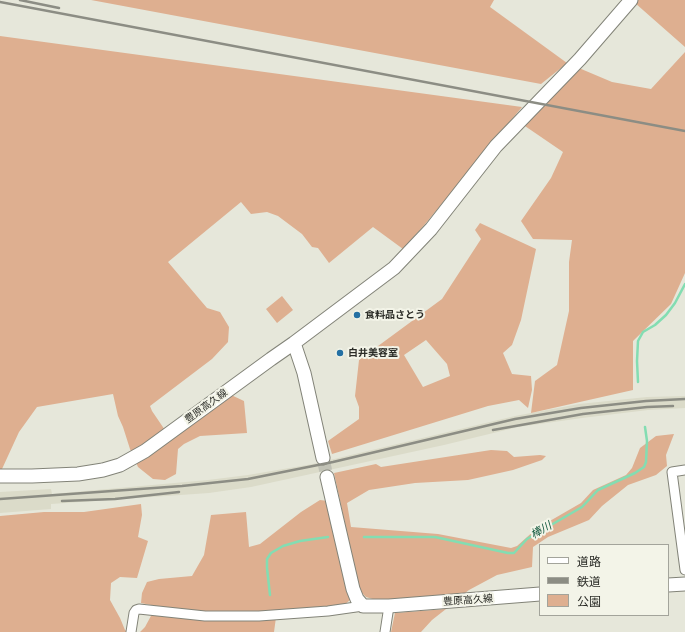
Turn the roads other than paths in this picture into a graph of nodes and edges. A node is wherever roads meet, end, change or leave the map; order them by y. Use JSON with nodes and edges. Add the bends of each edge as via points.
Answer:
{"nodes":[{"id":1,"x":631,"y":0,"type":"edge"},
{"id":2,"x":294,"y":343,"type":"junction"},
{"id":3,"x":323,"y":458,"type":"tunnel mouth"},
{"id":4,"x":685,"y":470,"type":"edge"},
{"id":5,"x":0,"y":476,"type":"edge"},
{"id":6,"x":328,"y":478,"type":"tunnel mouth"},
{"id":7,"x":682,"y":528,"type":"edge"},
{"id":8,"x":685,"y":570,"type":"edge"},
{"id":9,"x":685,"y":584,"type":"edge"},
{"id":10,"x":669,"y":585,"type":"edge"},
{"id":11,"x":539,"y":594,"type":"edge"},
{"id":12,"x":363,"y":606,"type":"junction"},
{"id":13,"x":389,"y":606,"type":"junction"},
{"id":14,"x":131,"y":632,"type":"edge"},
{"id":15,"x":385,"y":632,"type":"edge"}],
"edges":[{"from":1,"to":2,"type":"main road","name":"豊原高久線","via":[[580,59],[496,146],[431,229],[399,263]]},
{"from":2,"to":3,"type":"main road","via":[[304,373]]},
{"from":2,"to":5,"type":"main road","name":"豊原高久線","via":[[145,450],[120,465],[78,474]]},
{"from":4,"to":7,"type":"street","via":[[672,472]]},
{"from":6,"to":12,"type":"main road","via":[[353,589]]},
{"from":7,"to":8,"type":"street"},
{"from":9,"to":10,"type":"main road"},
{"from":11,"to":13,"type":"main road","name":"豊原高久線"},
{"from":12,"to":13,"type":"main road","name":"豊原高久線"},
{"from":12,"to":14,"type":"street","via":[[259,616],[204,616],[139,609],[134,612]]},
{"from":13,"to":15,"type":"street"}]}
